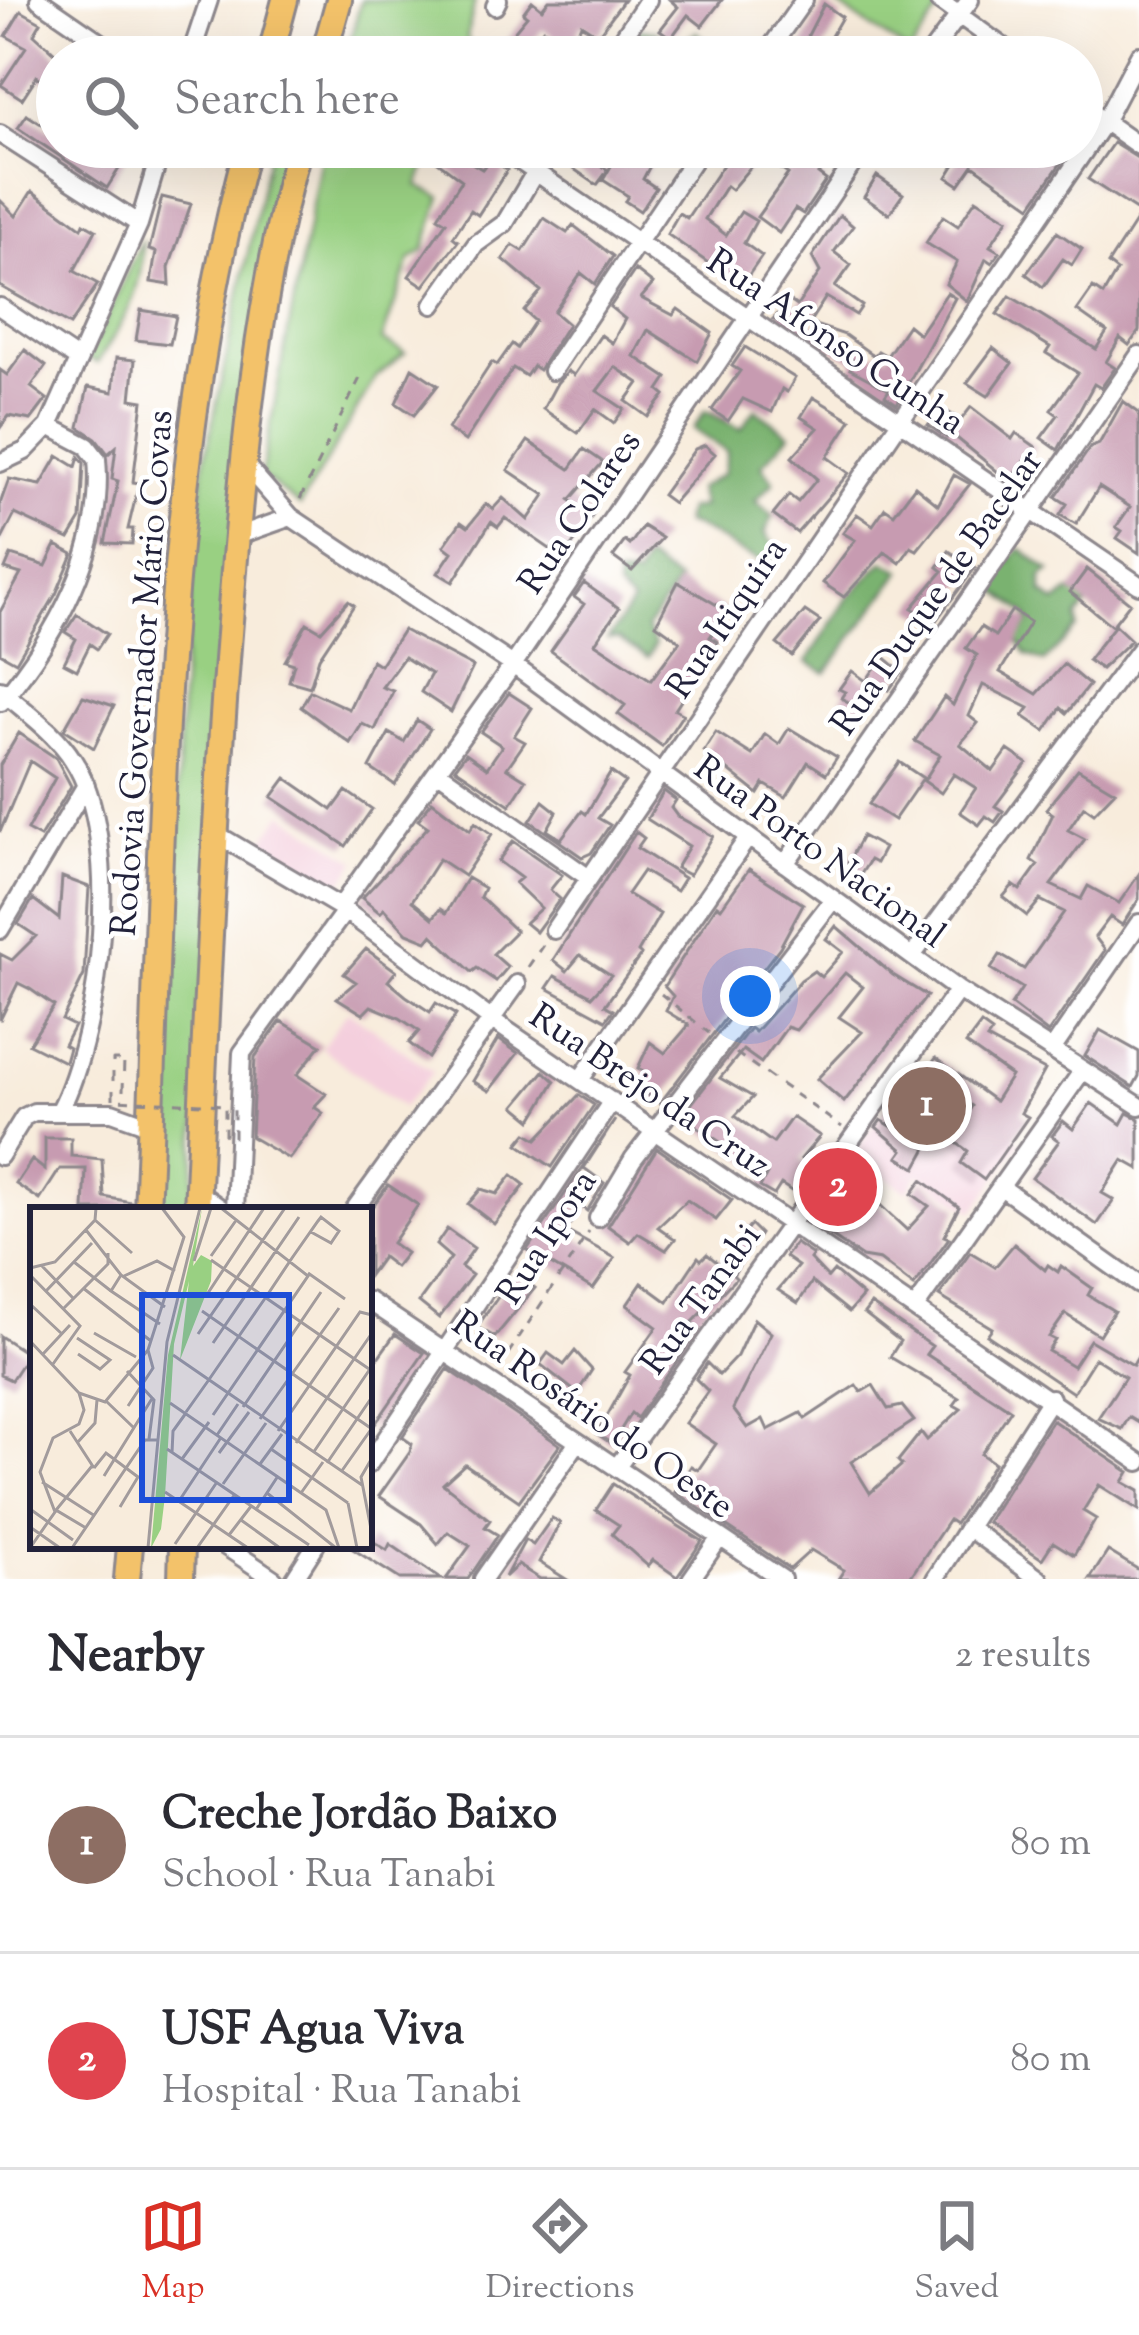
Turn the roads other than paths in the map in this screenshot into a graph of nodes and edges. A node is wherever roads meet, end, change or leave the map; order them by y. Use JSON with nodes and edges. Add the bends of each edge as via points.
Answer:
{"nodes":[{"id":1,"x":39,"y":0,"type":"edge"},
{"id":2,"x":209,"y":0,"type":"edge"},
{"id":3,"x":285,"y":0,"type":"edge"},
{"id":4,"x":339,"y":0,"type":"edge"},
{"id":5,"x":648,"y":0,"type":"edge"},
{"id":6,"x":803,"y":0,"type":"edge"},
{"id":7,"x":938,"y":0,"type":"edge"},
{"id":8,"x":965,"y":7,"type":"edge"},
{"id":9,"x":91,"y":36,"type":"edge"},
{"id":10,"x":197,"y":36,"type":"edge"},
{"id":11,"x":276,"y":36,"type":"edge"},
{"id":12,"x":329,"y":36,"type":"edge"},
{"id":13,"x":624,"y":36,"type":"edge"},
{"id":14,"x":778,"y":36,"type":"edge"},
{"id":15,"x":944,"y":36,"type":"edge"},
{"id":16,"x":995,"y":36,"type":"edge"},
{"id":17,"x":1139,"y":55,"type":"edge"},
{"id":18,"x":1104,"y":122,"type":"joint"},
{"id":19,"x":0,"y":134,"type":"edge"},
{"id":20,"x":1139,"y":146,"type":"edge"},
{"id":21,"x":36,"y":157,"type":"edge"},
{"id":22,"x":53,"y":168,"type":"edge"},
{"id":23,"x":156,"y":168,"type":"edge"},
{"id":24,"x":241,"y":168,"type":"edge"},
{"id":25,"x":295,"y":168,"type":"edge"},
{"id":26,"x":531,"y":168,"type":"edge"},
{"id":27,"x":537,"y":168,"type":"edge"},
{"id":28,"x":688,"y":168,"type":"edge"},
{"id":29,"x":850,"y":168,"type":"edge"},
{"id":30,"x":1073,"y":168,"type":"edge"},
{"id":31,"x":535,"y":171,"type":"junction"},
{"id":32,"x":139,"y":224,"type":"junction"},
{"id":33,"x":637,"y":243,"type":"junction"},
{"id":34,"x":433,"y":304,"type":"dead end"},
{"id":35,"x":0,"y":307,"type":"edge"},
{"id":36,"x":747,"y":320,"type":"junction"},
{"id":37,"x":1139,"y":355,"type":"edge"},
{"id":38,"x":77,"y":359,"type":"junction"},
{"id":39,"x":552,"y":371,"type":"dead end"},
{"id":40,"x":900,"y":423,"type":"junction"},
{"id":41,"x":49,"y":426,"type":"junction"},
{"id":42,"x":243,"y":461,"type":"junction"},
{"id":43,"x":0,"y":464,"type":"edge"},
{"id":44,"x":1031,"y":510,"type":"junction"},
{"id":45,"x":291,"y":517,"type":"junction"},
{"id":46,"x":237,"y":536,"type":"junction"},
{"id":47,"x":1139,"y":585,"type":"edge"},
{"id":48,"x":1139,"y":650,"type":"edge"},
{"id":49,"x":513,"y":665,"type":"junction"},
{"id":50,"x":2,"y":696,"type":"edge"},
{"id":51,"x":437,"y":771,"type":"junction"},
{"id":52,"x":659,"y":773,"type":"junction"},
{"id":53,"x":86,"y":785,"type":"junction"},
{"id":54,"x":216,"y":833,"type":"junction"},
{"id":55,"x":747,"y":839,"type":"junction"},
{"id":56,"x":785,"y":865,"type":"junction"},
{"id":57,"x":590,"y":878,"type":"junction"},
{"id":58,"x":832,"y":901,"type":"junction"},
{"id":59,"x":342,"y":909,"type":"junction"},
{"id":60,"x":1139,"y":923,"type":"edge"},
{"id":61,"x":0,"y":930,"type":"edge"},
{"id":62,"x":554,"y":930,"type":"road end"},
{"id":63,"x":912,"y":956,"type":"junction"},
{"id":64,"x":517,"y":983,"type":"road end"},
{"id":65,"x":958,"y":990,"type":"junction"},
{"id":66,"x":492,"y":1020,"type":"junction"},
{"id":67,"x":1052,"y":1050,"type":"junction"},
{"id":68,"x":242,"y":1053,"type":"junction"},
{"id":69,"x":204,"y":1069,"type":"junction"},
{"id":70,"x":1083,"y":1070,"type":"junction"},
{"id":71,"x":580,"y":1080,"type":"junction"},
{"id":72,"x":612,"y":1101,"type":"junction"},
{"id":73,"x":1139,"y":1106,"type":"edge"},
{"id":74,"x":60,"y":1110,"type":"junction"},
{"id":75,"x":151,"y":1126,"type":"junction"},
{"id":76,"x":658,"y":1130,"type":"junction"},
{"id":77,"x":0,"y":1156,"type":"edge"},
{"id":78,"x":1001,"y":1186,"type":"junction"},
{"id":79,"x":197,"y":1201,"type":"edge"},
{"id":80,"x":147,"y":1207,"type":"edge"},
{"id":81,"x":235,"y":1207,"type":"edge"},
{"id":82,"x":356,"y":1207,"type":"edge"},
{"id":83,"x":598,"y":1218,"type":"road end"},
{"id":84,"x":791,"y":1226,"type":"junction"},
{"id":85,"x":1139,"y":1285,"type":"edge"},
{"id":86,"x":372,"y":1303,"type":"edge"},
{"id":87,"x":914,"y":1308,"type":"junction"},
{"id":88,"x":445,"y":1348,"type":"junction"},
{"id":89,"x":1051,"y":1398,"type":"junction"},
{"id":90,"x":578,"y":1442,"type":"junction"},
{"id":91,"x":372,"y":1459,"type":"edge"},
{"id":92,"x":1139,"y":1462,"type":"edge"},
{"id":93,"x":617,"y":1467,"type":"junction"},
{"id":94,"x":970,"y":1529,"type":"junction"},
{"id":95,"x":719,"y":1539,"type":"junction"},
{"id":96,"x":130,"y":1549,"type":"edge"},
{"id":97,"x":182,"y":1549,"type":"edge"},
{"id":98,"x":229,"y":1549,"type":"edge"},
{"id":99,"x":313,"y":1549,"type":"edge"},
{"id":100,"x":128,"y":1579,"type":"edge"},
{"id":101,"x":181,"y":1579,"type":"edge"},
{"id":102,"x":274,"y":1579,"type":"edge"},
{"id":103,"x":294,"y":1579,"type":"edge"},
{"id":104,"x":483,"y":1579,"type":"edge"},
{"id":105,"x":691,"y":1579,"type":"edge"},
{"id":106,"x":782,"y":1579,"type":"edge"},
{"id":107,"x":935,"y":1579,"type":"edge"},
{"id":108,"x":1039,"y":1579,"type":"edge"}],
"edges":[{"from":1,"to":9,"type":"street"},
{"from":2,"to":10,"type":"street"},
{"from":3,"to":11,"type":"highway"},
{"from":4,"to":12,"type":"highway"},
{"from":5,"to":13,"type":"street"},
{"from":6,"to":14,"type":"street"},
{"from":7,"to":8,"type":"street"},
{"from":8,"to":15,"type":"street"},
{"from":8,"to":16,"type":"street"},
{"from":17,"to":18,"type":"street","name":"Rua Itiquira"},
{"from":18,"to":20,"type":"street"},
{"from":19,"to":21,"type":"street"},
{"from":22,"to":32,"type":"street"},
{"from":23,"to":32,"type":"street"},
{"from":24,"to":75,"type":"highway","name":"Rodovia Governador Mário Covas","via":[[188,454]]},
{"from":25,"to":42,"type":"highway","via":[[256,349]]},
{"from":26,"to":31,"type":"street","name":"Rua Afonso Cunha"},
{"from":27,"to":31,"type":"street"},
{"from":28,"to":33,"type":"street"},
{"from":29,"to":36,"type":"street","name":"Rua Colares"},
{"from":30,"to":40,"type":"street","name":"Rua Itiquira"},
{"from":31,"to":33,"type":"street","name":"Rua Afonso Cunha"},
{"from":31,"to":34,"type":"street","via":[[505,223],[476,244]]},
{"from":32,"to":38,"type":"street"},
{"from":33,"to":36,"type":"street","name":"Rua Afonso Cunha"},
{"from":33,"to":39,"type":"street"},
{"from":35,"to":38,"type":"street"},
{"from":36,"to":40,"type":"street","name":"Rua Afonso Cunha"},
{"from":36,"to":49,"type":"street","name":"Rua Colares"},
{"from":37,"to":44,"type":"street","name":"Rua Duque de Bacelar"},
{"from":38,"to":41,"type":"street"},
{"from":40,"to":44,"type":"street","name":"Rua Afonso Cunha"},
{"from":40,"to":52,"type":"street","name":"Rua Itiquira"},
{"from":41,"to":43,"type":"street"},
{"from":41,"to":50,"type":"street","via":[[97,459],[92,541],[74,589]]},
{"from":42,"to":45,"type":"street","name":"Rua Porto Nacional"},
{"from":42,"to":46,"type":"highway"},
{"from":44,"to":47,"type":"street","name":"Rua Afonso Cunha"},
{"from":44,"to":56,"type":"street","name":"Rua Duque de Bacelar"},
{"from":45,"to":46,"type":"street"},
{"from":45,"to":49,"type":"street","name":"Rua Porto Nacional"},
{"from":46,"to":54,"type":"highway"},
{"from":48,"to":63,"type":"street"},
{"from":49,"to":51,"type":"street","name":"Rua Colares"},
{"from":49,"to":52,"type":"street","name":"Rua Porto Nacional"},
{"from":50,"to":53,"type":"street","via":[[59,742]]},
{"from":51,"to":57,"type":"street"},
{"from":51,"to":59,"type":"street","name":"Rua Colares"},
{"from":52,"to":55,"type":"street","name":"Rua Porto Nacional"},
{"from":52,"to":57,"type":"street","name":"Rua Itiquira"},
{"from":53,"to":61,"type":"street"},
{"from":53,"to":74,"type":"street","via":[[101,827],[97,962],[81,1068]]},
{"from":54,"to":59,"type":"street","name":"Rua Brejo da Cruz"},
{"from":54,"to":69,"type":"highway"},
{"from":55,"to":56,"type":"street","name":"Rua Porto Nacional"},
{"from":55,"to":71,"type":"street"},
{"from":56,"to":58,"type":"street","name":"Rua Porto Nacional"},
{"from":57,"to":62,"type":"street","name":"Rua Itiquira"},
{"from":58,"to":63,"type":"street","name":"Rua Porto Nacional"},
{"from":58,"to":76,"type":"street","name":"Rua Ipora"},
{"from":59,"to":66,"type":"street","name":"Rua Brejo da Cruz"},
{"from":59,"to":68,"type":"street","name":"Rua Colares"},
{"from":60,"to":67,"type":"street"},
{"from":63,"to":65,"type":"street","name":"Rua Porto Nacional"},
{"from":64,"to":66,"type":"street"},
{"from":65,"to":67,"type":"street","name":"Rua Porto Nacional"},
{"from":65,"to":84,"type":"street","name":"Rua Tanabi"},
{"from":66,"to":71,"type":"street","name":"Rua Brejo da Cruz"},
{"from":66,"to":82,"type":"street"},
{"from":67,"to":70,"type":"street","name":"Rua Porto Nacional"},
{"from":68,"to":69,"type":"street"},
{"from":68,"to":81,"type":"street"},
{"from":69,"to":79,"type":"highway"},
{"from":70,"to":73,"type":"street","name":"Rua Porto Nacional"},
{"from":70,"to":78,"type":"street"},
{"from":71,"to":72,"type":"street","name":"Rua Brejo da Cruz"},
{"from":72,"to":76,"type":"street","name":"Rua Brejo da Cruz"},
{"from":72,"to":88,"type":"street"},
{"from":74,"to":75,"type":"street","via":[[112,1112]]},
{"from":74,"to":77,"type":"street","via":[[24,1117]]},
{"from":75,"to":80,"type":"highway","name":"Rodovia Governador Mário Covas"},
{"from":76,"to":83,"type":"street","name":"Rua Ipora"},
{"from":76,"to":84,"type":"street","name":"Rua Brejo da Cruz"},
{"from":78,"to":85,"type":"street"},
{"from":78,"to":87,"type":"street"},
{"from":84,"to":87,"type":"street","name":"Rua Brejo da Cruz"},
{"from":84,"to":93,"type":"street","name":"Rua Tanabi"},
{"from":86,"to":88,"type":"street","name":"Rua Rosário do Oeste"},
{"from":87,"to":89,"type":"street","name":"Rua Brejo da Cruz"},
{"from":88,"to":90,"type":"street","name":"Rua Rosário do Oeste"},
{"from":88,"to":91,"type":"street"},
{"from":89,"to":92,"type":"street","name":"Rua Brejo da Cruz"},
{"from":89,"to":94,"type":"street"},
{"from":90,"to":93,"type":"street","name":"Rua Rosário do Oeste"},
{"from":90,"to":104,"type":"street"},
{"from":93,"to":95,"type":"street","name":"Rua Rosário do Oeste"},
{"from":94,"to":107,"type":"street"},
{"from":94,"to":108,"type":"street"},
{"from":95,"to":105,"type":"street"},
{"from":95,"to":106,"type":"street","name":"Rua Rosário do Oeste"},
{"from":96,"to":100,"type":"highway"},
{"from":97,"to":101,"type":"highway"},
{"from":98,"to":102,"type":"street"},
{"from":99,"to":103,"type":"street"}]}
